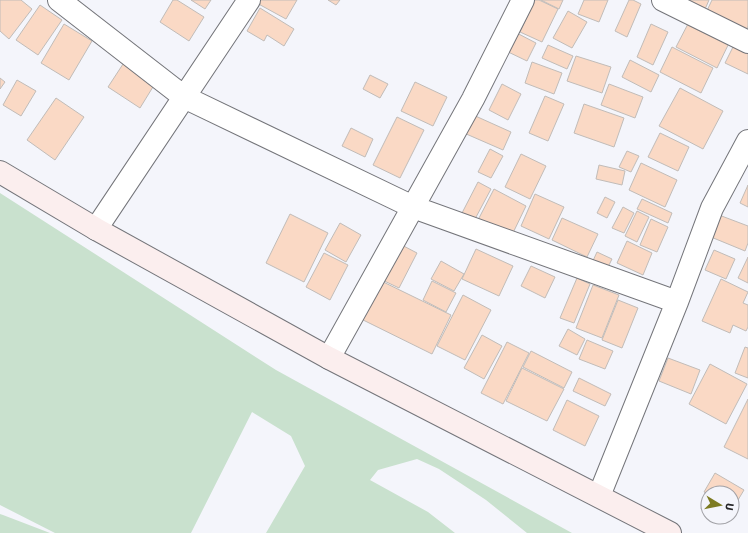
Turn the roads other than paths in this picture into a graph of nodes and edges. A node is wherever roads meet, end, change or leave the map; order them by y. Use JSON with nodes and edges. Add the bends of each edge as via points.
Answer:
{"nodes":[{"id":1,"x":59,"y":0,"type":"edge"},
{"id":2,"x":249,"y":0,"type":"edge"},
{"id":3,"x":523,"y":0,"type":"edge"},
{"id":4,"x":663,"y":0,"type":"edge"},
{"id":5,"x":748,"y":42,"type":"edge"},
{"id":6,"x":184,"y":97,"type":"junction"},
{"id":7,"x":748,"y":141,"type":"edge"},
{"id":8,"x":0,"y":172,"type":"edge"},
{"id":9,"x":412,"y":207,"type":"junction"},
{"id":10,"x":96,"y":229,"type":"junction"},
{"id":11,"x":677,"y":302,"type":"junction"},
{"id":12,"x":329,"y":358,"type":"junction"},
{"id":13,"x":599,"y":496,"type":"junction"},
{"id":14,"x":670,"y":533,"type":"edge"}],
"edges":[{"from":1,"to":6,"type":"street"},
{"from":2,"to":6,"type":"street"},
{"from":3,"to":9,"type":"street","via":[[473,99]]},
{"from":4,"to":5,"type":"street"},
{"from":6,"to":9,"type":"street"},
{"from":6,"to":10,"type":"street"},
{"from":7,"to":11,"type":"street","via":[[712,208]]},
{"from":8,"to":10,"type":"main road"},
{"from":9,"to":11,"type":"street"},
{"from":9,"to":12,"type":"street"},
{"from":10,"to":12,"type":"main road"},
{"from":11,"to":13,"type":"street"},
{"from":12,"to":13,"type":"main road"},
{"from":13,"to":14,"type":"main road"}]}
